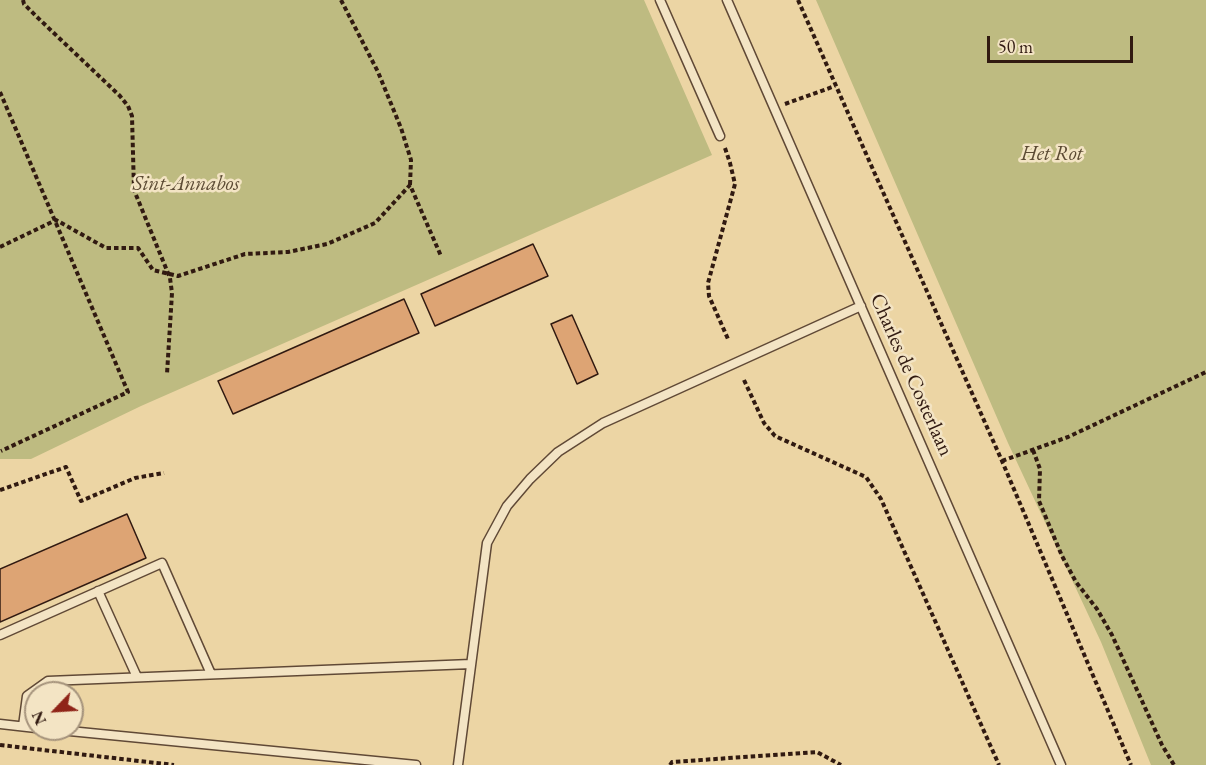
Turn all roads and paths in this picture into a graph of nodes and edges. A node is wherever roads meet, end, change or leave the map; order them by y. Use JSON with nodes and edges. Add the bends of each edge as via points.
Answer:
{"nodes":[{"id":1,"x":23,"y":0,"type":"edge"},
{"id":2,"x":341,"y":0,"type":"edge"},
{"id":3,"x":660,"y":0,"type":"edge"},
{"id":4,"x":727,"y":0,"type":"edge"},
{"id":5,"x":798,"y":0,"type":"edge"},
{"id":6,"x":835,"y":86,"type":"junction"},
{"id":7,"x":0,"y":92,"type":"edge"},
{"id":8,"x":774,"y":108,"type":"junction"},
{"id":9,"x":720,"y":136,"type":"dead end"},
{"id":10,"x":730,"y":163,"type":"dead end"},
{"id":11,"x":410,"y":185,"type":"junction"},
{"id":12,"x":56,"y":220,"type":"junction"},
{"id":13,"x":0,"y":247,"type":"edge"},
{"id":14,"x":441,"y":256,"type":"dead end"},
{"id":15,"x":168,"y":274,"type":"junction"},
{"id":16,"x":861,"y":306,"type":"junction"},
{"id":17,"x":728,"y":339,"type":"dead end"},
{"id":18,"x":1206,"y":372,"type":"edge"},
{"id":19,"x":166,"y":374,"type":"dead end"},
{"id":20,"x":744,"y":380,"type":"dead end"},
{"id":21,"x":1033,"y":450,"type":"junction"},
{"id":22,"x":1,"y":451,"type":"edge"},
{"id":23,"x":1002,"y":461,"type":"junction"},
{"id":24,"x":164,"y":473,"type":"dead end"},
{"id":25,"x":0,"y":490,"type":"edge"},
{"id":26,"x":99,"y":591,"type":"junction"},
{"id":27,"x":0,"y":635,"type":"edge"},
{"id":28,"x":471,"y":664,"type":"junction"},
{"id":29,"x":211,"y":674,"type":"junction"},
{"id":30,"x":137,"y":677,"type":"junction"},
{"id":31,"x":0,"y":724,"type":"edge"},
{"id":32,"x":23,"y":726,"type":"joint"},
{"id":33,"x":84,"y":732,"type":"edge"},
{"id":34,"x":0,"y":745,"type":"edge"},
{"id":35,"x":174,"y":765,"type":"edge"},
{"id":36,"x":416,"y":765,"type":"edge"},
{"id":37,"x":458,"y":765,"type":"edge"},
{"id":38,"x":669,"y":765,"type":"edge"},
{"id":39,"x":842,"y":765,"type":"edge"},
{"id":40,"x":999,"y":765,"type":"edge"},
{"id":41,"x":1061,"y":765,"type":"edge"},
{"id":42,"x":1131,"y":765,"type":"edge"},
{"id":43,"x":1174,"y":765,"type":"edge"}],
"edges":[{"from":1,"to":15,"type":"path","via":[[128,106],[132,116],[134,190]]},
{"from":2,"to":11,"type":"path","via":[[401,128],[411,160]]},
{"from":3,"to":9,"type":"lane"},
{"from":4,"to":8,"type":"lane","name":"Charles de Costerlaan"},
{"from":5,"to":6,"type":"path"},
{"from":6,"to":8,"type":"path"},
{"from":6,"to":23,"type":"path"},
{"from":7,"to":12,"type":"path"},
{"from":8,"to":16,"type":"lane","name":"Charles de Costerlaan"},
{"from":10,"to":17,"type":"path","via":[[735,184],[708,283]]},
{"from":11,"to":14,"type":"path"},
{"from":11,"to":15,"type":"path","via":[[375,223],[327,244],[288,252],[245,254],[178,276]]},
{"from":12,"to":13,"type":"path"},
{"from":12,"to":15,"type":"path","via":[[106,248],[138,248],[153,270]]},
{"from":12,"to":22,"type":"path","via":[[128,392]]},
{"from":15,"to":19,"type":"path","via":[[172,293]]},
{"from":16,"to":28,"type":"lane","via":[[603,423],[543,464],[507,506],[487,543]]},
{"from":16,"to":41,"type":"lane","name":"Charles de Costerlaan"},
{"from":18,"to":21,"type":"path"},
{"from":20,"to":40,"type":"path","via":[[764,423],[775,436],[866,477],[881,499]]},
{"from":21,"to":23,"type":"path"},
{"from":21,"to":43,"type":"path","via":[[1040,469],[1039,501],[1062,556],[1112,635]]},
{"from":23,"to":42,"type":"path"},
{"from":24,"to":25,"type":"path","via":[[135,478],[81,501],[66,467]]},
{"from":26,"to":27,"type":"lane"},
{"from":26,"to":29,"type":"lane","via":[[162,563]]},
{"from":26,"to":30,"type":"lane"},
{"from":28,"to":29,"type":"lane"},
{"from":28,"to":37,"type":"lane"},
{"from":29,"to":30,"type":"lane"},
{"from":30,"to":32,"type":"lane","via":[[48,681],[27,696]]},
{"from":31,"to":32,"type":"lane"},
{"from":33,"to":36,"type":"lane"},
{"from":34,"to":35,"type":"path"},
{"from":38,"to":39,"type":"path","via":[[817,752]]}]}
